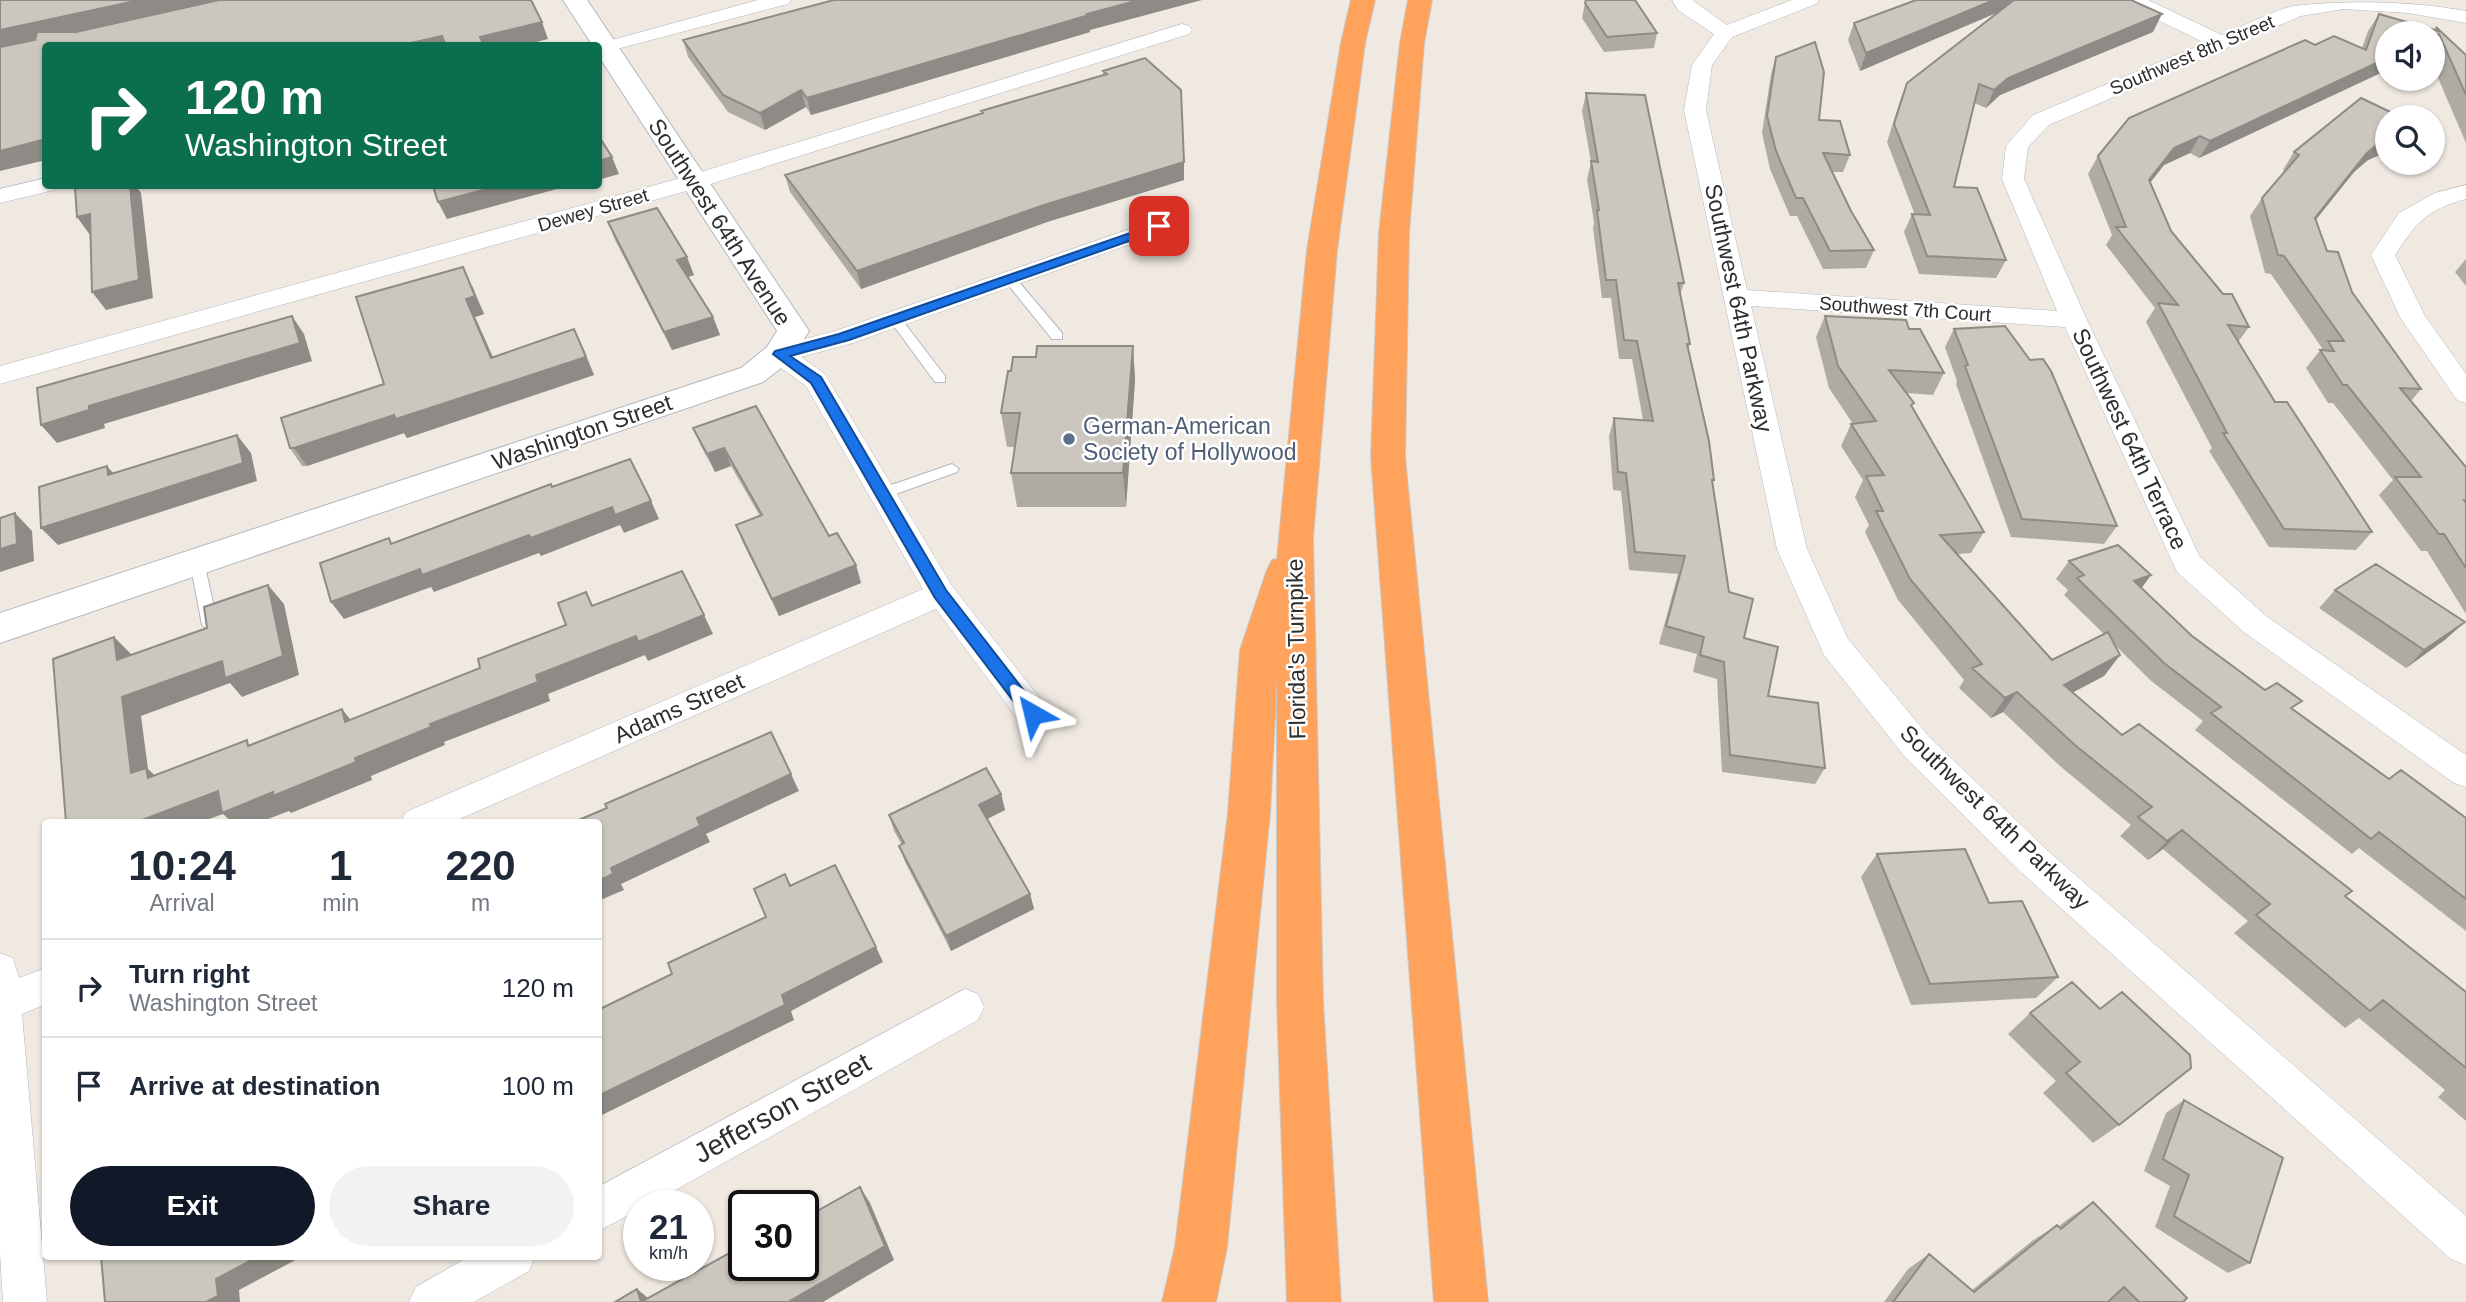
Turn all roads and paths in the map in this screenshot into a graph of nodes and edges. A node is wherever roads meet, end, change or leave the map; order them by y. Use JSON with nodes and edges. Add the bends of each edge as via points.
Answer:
{"nodes":[{"id":1,"x":575,"y":0,"type":"edge"},
{"id":2,"x":781,"y":0,"type":"edge"},
{"id":3,"x":1363,"y":0,"type":"edge"},
{"id":4,"x":1420,"y":0,"type":"edge"},
{"id":5,"x":1682,"y":0,"type":"edge"},
{"id":6,"x":1809,"y":0,"type":"edge"},
{"id":7,"x":2132,"y":0,"type":"edge"},
{"id":8,"x":2466,"y":17,"type":"edge"},
{"id":9,"x":1182,"y":30,"type":"dead end"},
{"id":10,"x":1725,"y":33,"type":"junction"},
{"id":11,"x":598,"y":42,"type":"edge"},
{"id":12,"x":2220,"y":42,"type":"junction"},
{"id":13,"x":602,"y":48,"type":"edge"},
{"id":14,"x":602,"y":49,"type":"edge"},
{"id":15,"x":2017,"y":146,"type":"joint"},
{"id":16,"x":696,"y":181,"type":"junction"},
{"id":17,"x":42,"y":185,"type":"edge"},
{"id":18,"x":2466,"y":192,"type":"edge"},
{"id":19,"x":0,"y":196,"type":"edge"},
{"id":20,"x":1159,"y":226,"type":"dead end"},
{"id":21,"x":1010,"y":278,"type":"junction"},
{"id":22,"x":1736,"y":297,"type":"junction"},
{"id":23,"x":895,"y":319,"type":"junction"},
{"id":24,"x":2074,"y":320,"type":"junction"},
{"id":25,"x":1057,"y":336,"type":"dead end"},
{"id":26,"x":779,"y":354,"type":"junction"},
{"id":27,"x":0,"y":375,"type":"edge"},
{"id":28,"x":940,"y":379,"type":"dead end"},
{"id":29,"x":2466,"y":394,"type":"edge"},
{"id":30,"x":952,"y":469,"type":"dead end"},
{"id":31,"x":882,"y":494,"type":"junction"},
{"id":32,"x":1295,"y":538,"type":"junction"},
{"id":33,"x":197,"y":562,"type":"junction"},
{"id":34,"x":941,"y":594,"type":"junction"},
{"id":35,"x":210,"y":627,"type":"edge"},
{"id":36,"x":0,"y":628,"type":"edge"},
{"id":37,"x":1033,"y":714,"type":"dead end"},
{"id":38,"x":2466,"y":773,"type":"edge"},
{"id":39,"x":425,"y":819,"type":"edge"},
{"id":40,"x":42,"y":985,"type":"edge"},
{"id":41,"x":1,"y":987,"type":"edge"},
{"id":42,"x":965,"y":1007,"type":"dead end"},
{"id":43,"x":602,"y":1207,"type":"edge"},
{"id":44,"x":2466,"y":1244,"type":"edge"},
{"id":45,"x":507,"y":1260,"type":"edge"},
{"id":46,"x":25,"y":1302,"type":"edge"},
{"id":47,"x":431,"y":1302,"type":"edge"},
{"id":48,"x":1189,"y":1302,"type":"edge"},
{"id":49,"x":1314,"y":1302,"type":"edge"},
{"id":50,"x":1461,"y":1302,"type":"edge"}],
"edges":[{"from":1,"to":11,"type":"street","name":"Southwest 64th Avenue"},
{"from":2,"to":13,"type":"street"},
{"from":3,"to":32,"type":"highway","name":"Florida's Turnpike","via":[[1322,250]]},
{"from":4,"to":50,"type":"highway","via":[[1394,233],[1388,457]]},
{"from":5,"to":10,"type":"street"},
{"from":6,"to":10,"type":"street"},
{"from":7,"to":12,"type":"street"},
{"from":8,"to":12,"type":"street","name":"Southwest 8th Street","via":[[2408,6],[2344,4],[2296,11]]},
{"from":9,"to":16,"type":"street","name":"Dewey Street"},
{"from":10,"to":22,"type":"street","name":"Southwest 64th Parkway","via":[[1702,65],[1695,110]]},
{"from":12,"to":15,"type":"street","name":"Southwest 8th Street","via":[[2041,120]]},
{"from":14,"to":16,"type":"street","name":"Southwest 64th Avenue"},
{"from":15,"to":24,"type":"street","name":"Southwest 64th Terrace","via":[[2013,178]]},
{"from":16,"to":26,"type":"street","name":"Southwest 64th Avenue","via":[[793,331]]},
{"from":16,"to":27,"type":"street","name":"Dewey Street"},
{"from":17,"to":19,"type":"street"},
{"from":18,"to":29,"type":"street","via":[[2442,198],[2407,218],[2383,255],[2413,317]]},
{"from":20,"to":21,"type":"street","name":"Washington Street"},
{"from":21,"to":23,"type":"street","name":"Washington Street"},
{"from":21,"to":25,"type":"lane"},
{"from":22,"to":24,"type":"street","name":"Southwest 7th Court"},
{"from":22,"to":44,"type":"street","name":"Southwest 64th Parkway","via":[[1792,549],[1835,646],[1917,748],[2035,862]]},
{"from":23,"to":26,"type":"street","name":"Washington Street"},
{"from":23,"to":28,"type":"lane"},
{"from":24,"to":38,"type":"street","name":"Southwest 64th Terrace","via":[[2188,564],[2255,624]]},
{"from":26,"to":31,"type":"street","name":"Southwest 64th Avenue","via":[[816,380]]},
{"from":26,"to":33,"type":"street","name":"Washington Street","via":[[752,374]]},
{"from":30,"to":31,"type":"lane"},
{"from":31,"to":34,"type":"street","name":"Southwest 64th Avenue"},
{"from":32,"to":48,"type":"highway","via":[[1259,650],[1249,813],[1201,1247]]},
{"from":32,"to":49,"type":"highway","name":"Florida's Turnpike","via":[[1300,1002]]},
{"from":33,"to":35,"type":"lane"},
{"from":33,"to":36,"type":"street","name":"Washington Street"},
{"from":34,"to":37,"type":"street","name":"Southwest 64th Avenue"},
{"from":34,"to":39,"type":"street","name":"Adams Street"},
{"from":40,"to":41,"type":"street"},
{"from":41,"to":46,"type":"street"},
{"from":42,"to":43,"type":"street","name":"Jefferson Street"},
{"from":45,"to":47,"type":"street"}]}
